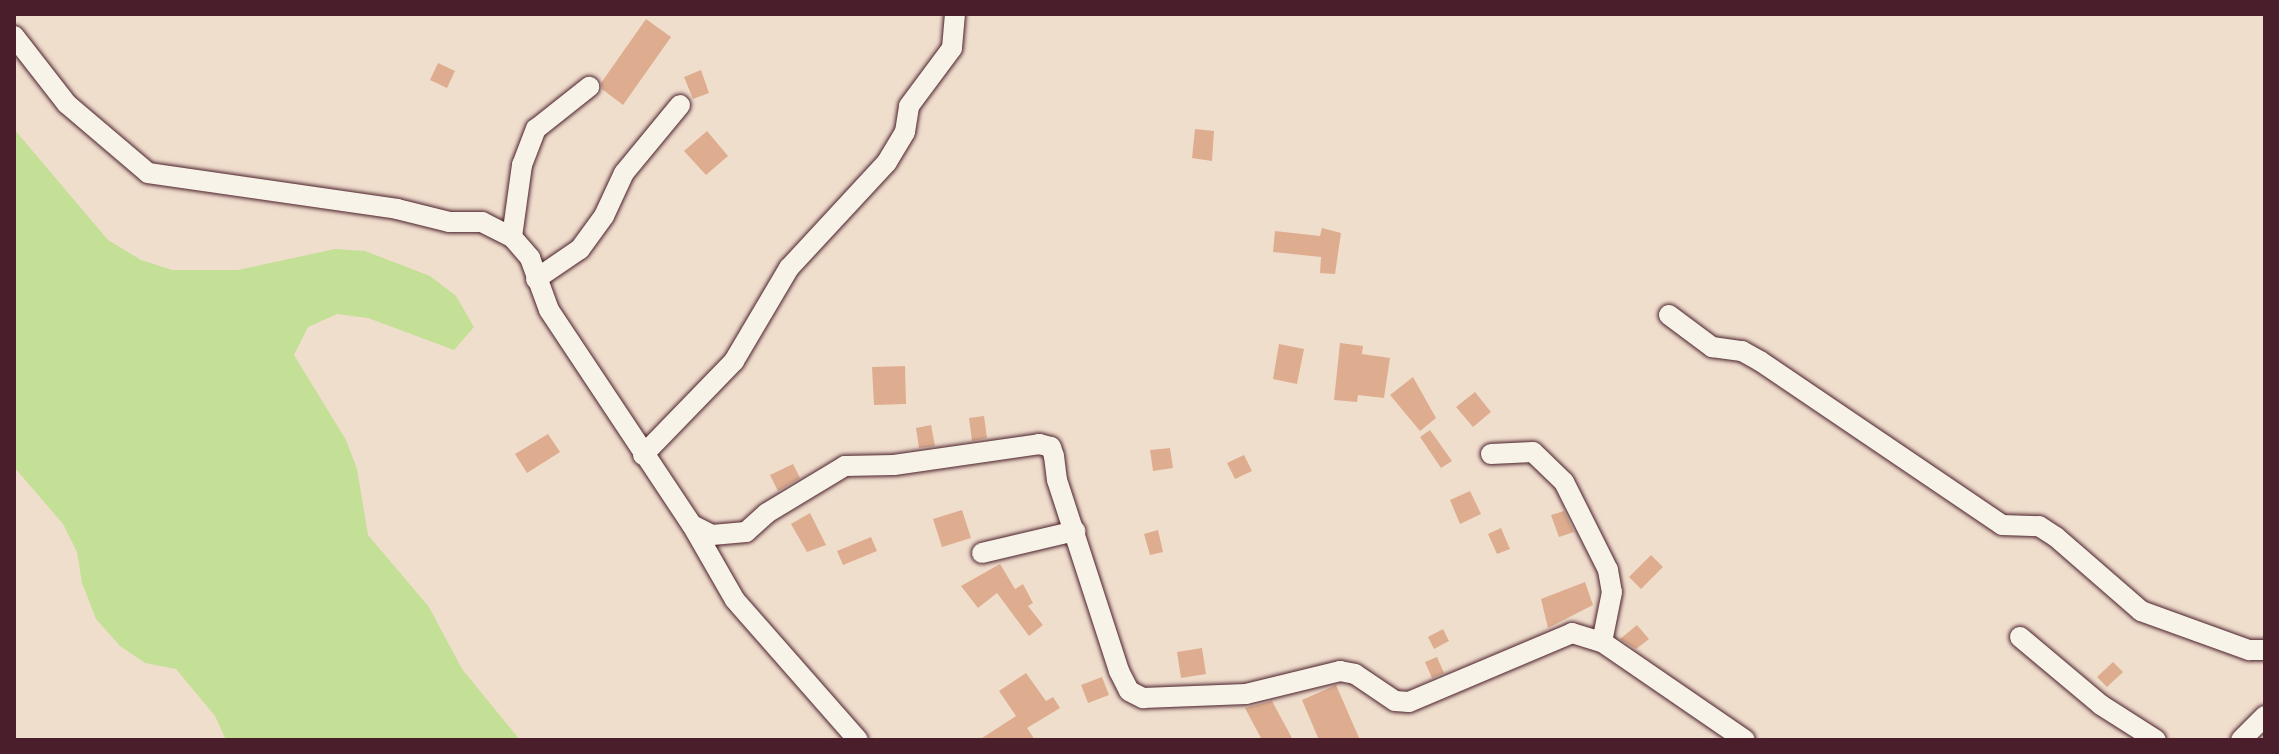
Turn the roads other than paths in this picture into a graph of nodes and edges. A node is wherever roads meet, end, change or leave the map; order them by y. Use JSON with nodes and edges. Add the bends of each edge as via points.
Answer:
{"nodes":[{"id":1,"x":955,"y":14,"type":"edge"},
{"id":2,"x":14,"y":36,"type":"edge"},
{"id":3,"x":589,"y":87,"type":"dead end"},
{"id":4,"x":680,"y":105,"type":"dead end"},
{"id":5,"x":512,"y":237,"type":"junction"},
{"id":6,"x":536,"y":279,"type":"junction"},
{"id":7,"x":1669,"y":315,"type":"dead end"},
{"id":8,"x":1491,"y":454,"type":"dead end"},
{"id":9,"x":643,"y":455,"type":"junction"},
{"id":10,"x":692,"y":525,"type":"junction"},
{"id":11,"x":1075,"y":531,"type":"junction"},
{"id":12,"x":982,"y":553,"type":"dead end"},
{"id":13,"x":2020,"y":637,"type":"dead end"},
{"id":14,"x":1602,"y":642,"type":"junction"},
{"id":15,"x":2265,"y":650,"type":"edge"},
{"id":16,"x":2265,"y":716,"type":"edge"},
{"id":17,"x":858,"y":740,"type":"edge"},
{"id":18,"x":1745,"y":740,"type":"edge"},
{"id":19,"x":2156,"y":740,"type":"edge"},
{"id":20,"x":2241,"y":740,"type":"edge"}],
"edges":[{"from":1,"to":9,"type":"street","via":[[952,48],[909,106],[905,132],[887,162],[789,268],[734,361]]},
{"from":2,"to":5,"type":"street","via":[[67,104],[148,173],[397,209],[449,222],[482,222]]},
{"from":3,"to":5,"type":"street","via":[[536,129],[522,165]]},
{"from":4,"to":6,"type":"street","via":[[624,173],[604,216],[580,249]]},
{"from":5,"to":6,"type":"street","via":[[530,258]]},
{"from":6,"to":9,"type":"street","via":[[549,310]]},
{"from":7,"to":15,"type":"street","via":[[1712,347],[1742,351],[1760,361],[2002,525],[2039,526],[2141,611],[2249,650]]},
{"from":8,"to":14,"type":"street","via":[[1533,452],[1564,482],[1608,570],[1612,592]]},
{"from":9,"to":10,"type":"street"},
{"from":10,"to":11,"type":"street","via":[[712,535],[746,532],[767,513],[845,466],[894,465],[1039,444],[1051,447]]},
{"from":10,"to":17,"type":"street","via":[[735,600]]},
{"from":11,"to":12,"type":"street"},
{"from":11,"to":14,"type":"street","via":[[1119,671],[1129,691],[1143,698],[1246,694],[1340,671],[1355,674],[1395,701],[1409,702],[1572,633]]},
{"from":13,"to":19,"type":"street","via":[[2101,705]]},
{"from":14,"to":18,"type":"street"},
{"from":16,"to":20,"type":"street"}]}
